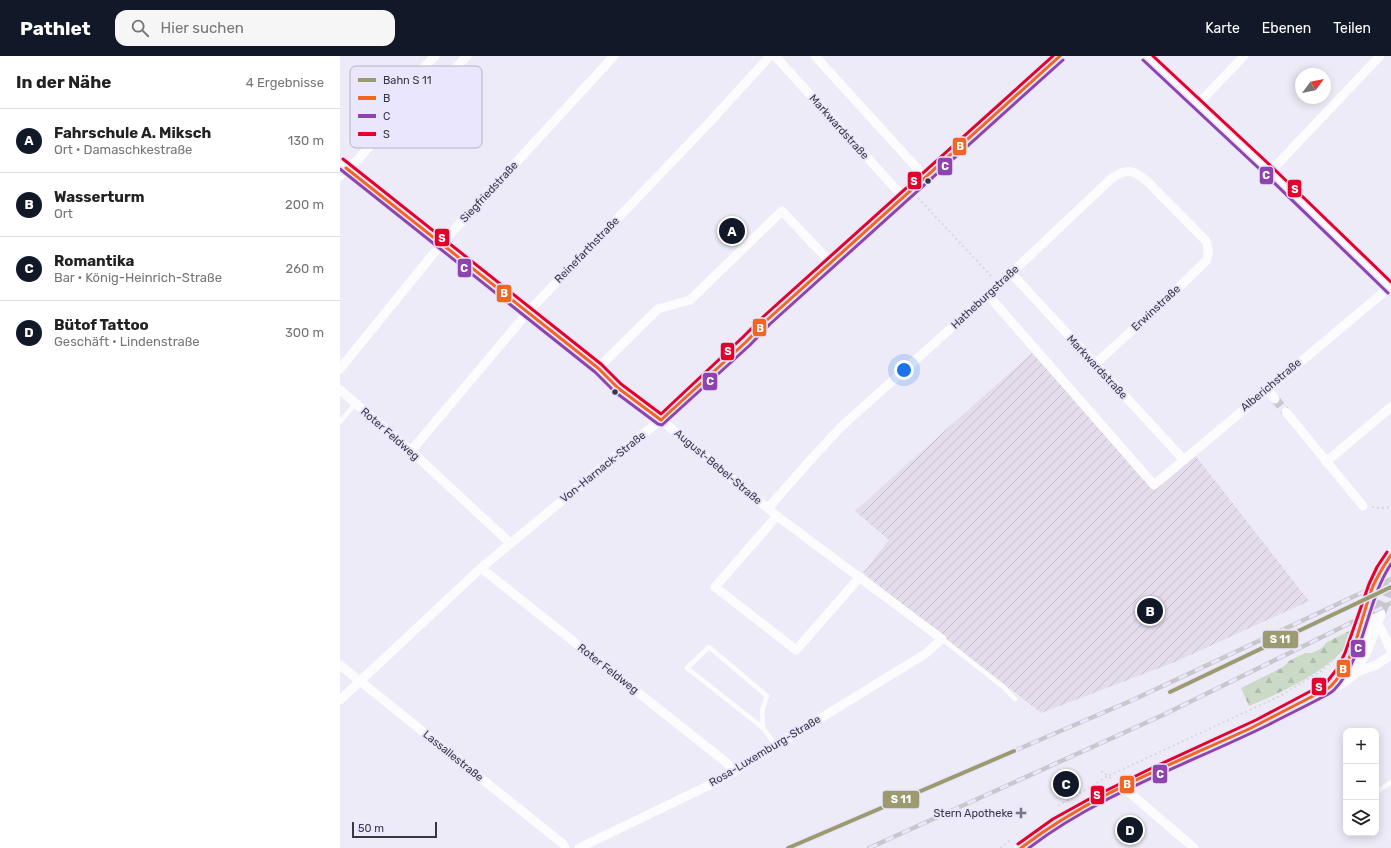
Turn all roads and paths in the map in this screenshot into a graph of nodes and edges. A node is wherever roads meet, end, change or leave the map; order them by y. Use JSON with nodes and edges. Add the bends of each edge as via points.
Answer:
{"nodes":[{"id":1,"x":435,"y":56,"type":"edge"},
{"id":2,"x":467,"y":56,"type":"edge"},
{"id":3,"x":614,"y":56,"type":"edge"},
{"id":4,"x":770,"y":56,"type":"edge"},
{"id":5,"x":775,"y":56,"type":"edge"},
{"id":6,"x":815,"y":56,"type":"edge"},
{"id":7,"x":1060,"y":56,"type":"edge"},
{"id":8,"x":1146,"y":56,"type":"edge"},
{"id":9,"x":1244,"y":56,"type":"edge"},
{"id":10,"x":1380,"y":56,"type":"edge"},
{"id":11,"x":425,"y":66,"type":"edge"},
{"id":12,"x":457,"y":66,"type":"edge"},
{"id":13,"x":1198,"y":104,"type":"junction"},
{"id":14,"x":369,"y":148,"type":"edge"},
{"id":15,"x":343,"y":166,"type":"edge"},
{"id":16,"x":1270,"y":172,"type":"junction"},
{"id":17,"x":340,"y":176,"type":"edge"},
{"id":18,"x":926,"y":178,"type":"junction"},
{"id":19,"x":912,"y":191,"type":"junction"},
{"id":20,"x":904,"y":198,"type":"junction"},
{"id":21,"x":442,"y":243,"type":"junction"},
{"id":22,"x":1208,"y":246,"type":"joint"},
{"id":23,"x":831,"y":263,"type":"junction"},
{"id":24,"x":1011,"y":273,"type":"junction"},
{"id":25,"x":999,"y":284,"type":"junction"},
{"id":26,"x":1390,"y":287,"type":"edge"},
{"id":27,"x":988,"y":295,"type":"junction"},
{"id":28,"x":528,"y":312,"type":"junction"},
{"id":29,"x":1094,"y":364,"type":"junction"},
{"id":30,"x":598,"y":368,"type":"junction"},
{"id":31,"x":340,"y":369,"type":"edge"},
{"id":32,"x":1267,"y":389,"type":"junction"},
{"id":33,"x":340,"y":390,"type":"edge"},
{"id":34,"x":1275,"y":399,"type":"tunnel mouth"},
{"id":35,"x":355,"y":404,"type":"junction"},
{"id":36,"x":1391,"y":407,"type":"edge"},
{"id":37,"x":1286,"y":412,"type":"tunnel mouth"},
{"id":38,"x":662,"y":420,"type":"junction"},
{"id":39,"x":340,"y":422,"type":"edge"},
{"id":40,"x":411,"y":451,"type":"junction"},
{"id":41,"x":1184,"y":460,"type":"junction"},
{"id":42,"x":1326,"y":462,"type":"junction"},
{"id":43,"x":1363,"y":506,"type":"joint"},
{"id":44,"x":1390,"y":507,"type":"edge"},
{"id":45,"x":768,"y":508,"type":"junction"},
{"id":46,"x":1391,"y":510,"type":"edge"},
{"id":47,"x":777,"y":516,"type":"junction"},
{"id":48,"x":510,"y":543,"type":"junction"},
{"id":49,"x":1391,"y":555,"type":"edge"},
{"id":50,"x":481,"y":568,"type":"junction"},
{"id":51,"x":860,"y":577,"type":"junction"},
{"id":52,"x":1376,"y":581,"type":"tunnel mouth"},
{"id":53,"x":1377,"y":619,"type":"joint"},
{"id":54,"x":1360,"y":624,"type":"tunnel mouth"},
{"id":55,"x":942,"y":639,"type":"junction"},
{"id":56,"x":1391,"y":650,"type":"edge"},
{"id":57,"x":1391,"y":655,"type":"edge"},
{"id":58,"x":1349,"y":656,"type":"junction"},
{"id":59,"x":340,"y":664,"type":"edge"},
{"id":60,"x":1352,"y":674,"type":"junction"},
{"id":61,"x":361,"y":681,"type":"junction"},
{"id":62,"x":1330,"y":687,"type":"junction"},
{"id":63,"x":1015,"y":699,"type":"dead end"},
{"id":64,"x":340,"y":700,"type":"edge"},
{"id":65,"x":763,"y":728,"type":"junction"},
{"id":66,"x":776,"y":746,"type":"junction"},
{"id":67,"x":1101,"y":771,"type":"dead end"},
{"id":68,"x":734,"y":772,"type":"junction"},
{"id":69,"x":1391,"y":782,"type":"edge"},
{"id":70,"x":1123,"y":787,"type":"junction"},
{"id":71,"x":1379,"y":790,"type":"edge"},
{"id":72,"x":566,"y":848,"type":"edge"},
{"id":73,"x":579,"y":848,"type":"edge"},
{"id":74,"x":1021,"y":848,"type":"edge"},
{"id":75,"x":1194,"y":848,"type":"edge"}],
"edges":[{"from":1,"to":11,"type":"street"},
{"from":2,"to":12,"type":"street"},
{"from":3,"to":21,"type":"street","name":"Siegfriedstraße"},
{"from":4,"to":28,"type":"street","name":"Reinefarthstraße"},
{"from":5,"to":20,"type":"street","name":"Markwardstraße"},
{"from":6,"to":18,"type":"street"},
{"from":7,"to":18,"type":"street","name":"Von-Harnack-Straße"},
{"from":8,"to":13,"type":"street"},
{"from":9,"to":13,"type":"street"},
{"from":10,"to":16,"type":"street"},
{"from":13,"to":16,"type":"street"},
{"from":14,"to":15,"type":"street","via":[[358,161]]},
{"from":15,"to":17,"type":"street"},
{"from":15,"to":21,"type":"street","name":"August-Bebel-Straße"},
{"from":16,"to":26,"type":"street"},
{"from":18,"to":19,"type":"street","name":"Von-Harnack-Straße"},
{"from":19,"to":20,"type":"street","name":"Von-Harnack-Straße"},
{"from":19,"to":25,"type":"path"},
{"from":20,"to":23,"type":"street","name":"Von-Harnack-Straße"},
{"from":21,"to":28,"type":"street","name":"August-Bebel-Straße"},
{"from":21,"to":31,"type":"street","name":"Siegfriedstraße"},
{"from":22,"to":24,"type":"street","name":"Hatheburgstraße","via":[[1206,241],[1139,174],[1120,172]]},
{"from":22,"to":29,"type":"street","name":"Erwinstraße","via":[[1206,261]]},
{"from":23,"to":30,"type":"street","via":[[782,211],[690,300],[658,309]]},
{"from":23,"to":38,"type":"street","name":"Von-Harnack-Straße"},
{"from":24,"to":25,"type":"street","name":"Hatheburgstraße"},
{"from":24,"to":29,"type":"street","name":"Markwardstraße"},
{"from":25,"to":27,"type":"street","name":"Hatheburgstraße"},
{"from":26,"to":32,"type":"street","name":"Alberichstraße"},
{"from":27,"to":41,"type":"street","name":"Alberichstraße","via":[[1154,485]]},
{"from":27,"to":45,"type":"street","name":"Hatheburgstraße","via":[[842,426]]},
{"from":28,"to":30,"type":"street","name":"August-Bebel-Straße"},
{"from":28,"to":40,"type":"street","name":"Reinefarthstraße"},
{"from":29,"to":41,"type":"street","name":"Markwardstraße"},
{"from":30,"to":38,"type":"street","name":"August-Bebel-Straße","via":[[618,388]]},
{"from":32,"to":34,"type":"street"},
{"from":32,"to":41,"type":"street","name":"Alberichstraße"},
{"from":33,"to":35,"type":"street","name":"Roter Feldweg"},
{"from":35,"to":39,"type":"lane"},
{"from":35,"to":40,"type":"street","name":"Roter Feldweg"},
{"from":36,"to":42,"type":"street"},
{"from":37,"to":42,"type":"street"},
{"from":38,"to":45,"type":"street","name":"August-Bebel-Straße"},
{"from":38,"to":48,"type":"street","name":"Von-Harnack-Straße"},
{"from":40,"to":48,"type":"street","name":"Roter Feldweg"},
{"from":42,"to":43,"type":"street"},
{"from":43,"to":44,"type":"path"},
{"from":44,"to":46,"type":"path"},
{"from":45,"to":47,"type":"street","name":"August-Bebel-Straße"},
{"from":47,"to":51,"type":"street","name":"August-Bebel-Straße"},
{"from":47,"to":51,"type":"street","via":[[715,587],[796,650]]},
{"from":48,"to":50,"type":"street","name":"Von-Harnack-Straße"},
{"from":49,"to":52,"type":"main road"},
{"from":50,"to":61,"type":"street","name":"Von-Harnack-Straße"},
{"from":50,"to":68,"type":"street","name":"Roter Feldweg","via":[[727,763]]},
{"from":51,"to":55,"type":"street","name":"August-Bebel-Straße"},
{"from":53,"to":56,"type":"street"},
{"from":53,"to":60,"type":"main road","via":[[1366,649]]},
{"from":54,"to":58,"type":"main road"},
{"from":55,"to":63,"type":"lane"},
{"from":55,"to":66,"type":"street","name":"Rosa-Luxemburg-Straße","via":[[925,654]]},
{"from":57,"to":60,"type":"street","via":[[1376,665]]},
{"from":58,"to":62,"type":"main road"},
{"from":58,"to":67,"type":"path","via":[[1338,656],[1321,671],[1280,696],[1108,776]]},
{"from":59,"to":61,"type":"street","name":"Lassallestraße"},
{"from":60,"to":62,"type":"main road"},
{"from":61,"to":64,"type":"street","name":"Von-Harnack-Straße"},
{"from":61,"to":72,"type":"street","name":"Lassallestraße"},
{"from":62,"to":70,"type":"main road"},
{"from":65,"to":65,"type":"lane","via":[[762,711],[766,696],[709,647],[687,668]]},
{"from":65,"to":66,"type":"lane"},
{"from":66,"to":68,"type":"street","name":"Rosa-Luxemburg-Straße"},
{"from":68,"to":73,"type":"street","name":"Rosa-Luxemburg-Straße"},
{"from":69,"to":71,"type":"lane"},
{"from":70,"to":74,"type":"main road","via":[[1067,816]]},
{"from":70,"to":75,"type":"street"}]}
